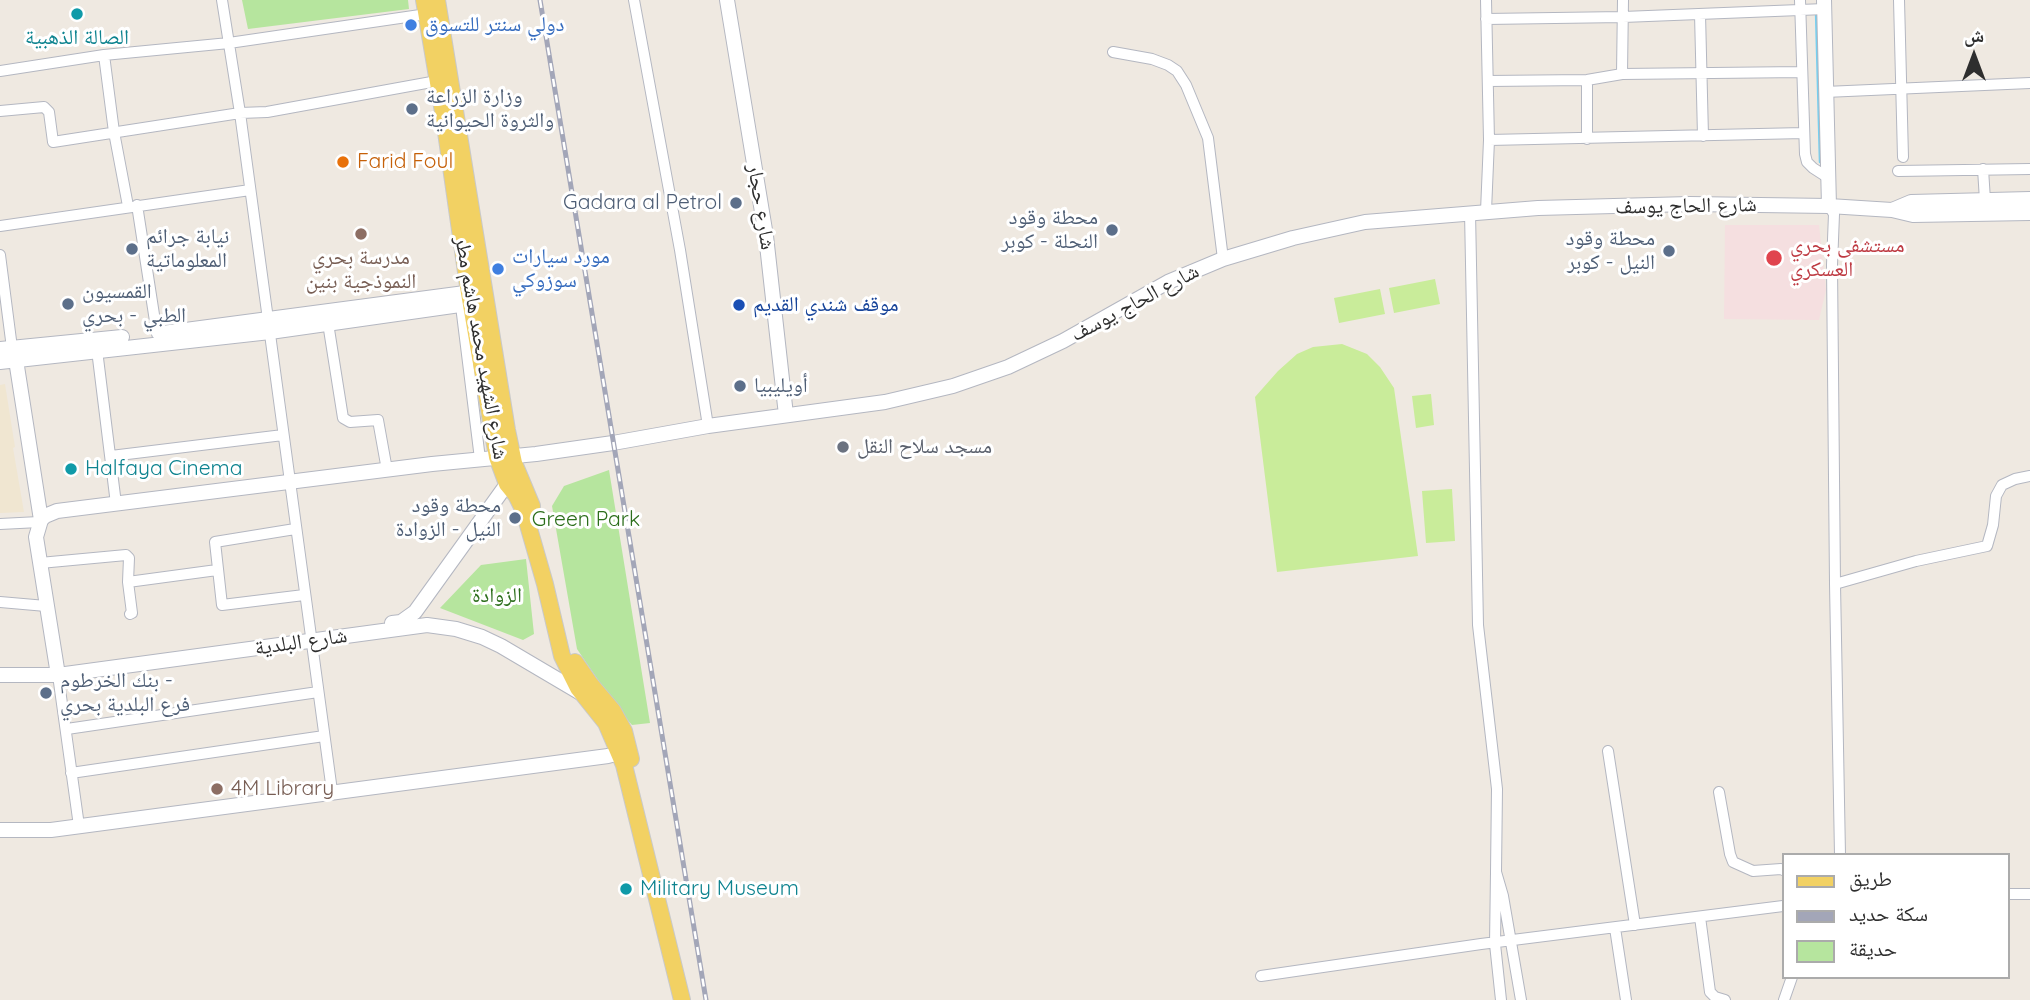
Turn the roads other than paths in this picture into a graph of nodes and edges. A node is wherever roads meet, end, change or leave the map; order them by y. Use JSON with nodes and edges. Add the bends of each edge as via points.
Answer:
{"nodes":[{"id":1,"x":222,"y":0,"type":"edge"},
{"id":2,"x":437,"y":0,"type":"edge"},
{"id":3,"x":634,"y":0,"type":"edge"},
{"id":4,"x":727,"y":0,"type":"edge"},
{"id":5,"x":1486,"y":0,"type":"edge"},
{"id":6,"x":1623,"y":0,"type":"edge"},
{"id":7,"x":1899,"y":0,"type":"edge"},
{"id":8,"x":1814,"y":6,"type":"edge"},
{"id":9,"x":425,"y":7,"type":"edge"},
{"id":10,"x":1700,"y":14,"type":"junction"},
{"id":11,"x":1623,"y":17,"type":"junction"},
{"id":12,"x":1486,"y":19,"type":"junction"},
{"id":13,"x":229,"y":43,"type":"junction"},
{"id":14,"x":1114,"y":52,"type":"dead end"},
{"id":15,"x":104,"y":55,"type":"junction"},
{"id":16,"x":0,"y":71,"type":"edge"},
{"id":17,"x":1802,"y":72,"type":"junction"},
{"id":18,"x":1622,"y":74,"type":"junction"},
{"id":19,"x":1702,"y":74,"type":"junction"},
{"id":20,"x":1587,"y":80,"type":"junction"},
{"id":21,"x":437,"y":81,"type":"junction"},
{"id":22,"x":1488,"y":81,"type":"junction"},
{"id":23,"x":2030,"y":83,"type":"edge"},
{"id":24,"x":1901,"y":89,"type":"junction"},
{"id":25,"x":1825,"y":92,"type":"junction"},
{"id":26,"x":0,"y":111,"type":"edge"},
{"id":27,"x":240,"y":113,"type":"junction"},
{"id":28,"x":114,"y":132,"type":"junction"},
{"id":29,"x":1804,"y":133,"type":"junction"},
{"id":30,"x":1703,"y":136,"type":"junction"},
{"id":31,"x":1587,"y":139,"type":"junction"},
{"id":32,"x":1489,"y":140,"type":"junction"},
{"id":33,"x":1903,"y":157,"type":"dead end"},
{"id":34,"x":1983,"y":169,"type":"junction"},
{"id":35,"x":2030,"y":169,"type":"edge"},
{"id":36,"x":1898,"y":171,"type":"dead end"},
{"id":37,"x":1827,"y":177,"type":"junction"},
{"id":38,"x":250,"y":190,"type":"junction"},
{"id":39,"x":1985,"y":200,"type":"junction"},
{"id":40,"x":2030,"y":200,"type":"edge"},
{"id":41,"x":133,"y":205,"type":"junction"},
{"id":42,"x":1829,"y":206,"type":"junction"},
{"id":43,"x":1892,"y":210,"type":"junction"},
{"id":44,"x":1486,"y":211,"type":"junction"},
{"id":45,"x":1470,"y":212,"type":"junction"},
{"id":46,"x":2030,"y":213,"type":"edge"},
{"id":47,"x":0,"y":226,"type":"edge"},
{"id":48,"x":0,"y":255,"type":"edge"},
{"id":49,"x":1223,"y":259,"type":"junction"},
{"id":50,"x":474,"y":299,"type":"junction"},
{"id":51,"x":328,"y":323,"type":"junction"},
{"id":52,"x":269,"y":326,"type":"junction"},
{"id":53,"x":157,"y":334,"type":"junction"},
{"id":54,"x":97,"y":350,"type":"junction"},
{"id":55,"x":9,"y":352,"type":"edge"},
{"id":56,"x":0,"y":362,"type":"edge"},
{"id":57,"x":786,"y":415,"type":"junction"},
{"id":58,"x":708,"y":426,"type":"junction"},
{"id":59,"x":283,"y":435,"type":"junction"},
{"id":60,"x":111,"y":456,"type":"junction"},
{"id":61,"x":504,"y":456,"type":"junction"},
{"id":62,"x":480,"y":459,"type":"junction"},
{"id":63,"x":387,"y":470,"type":"junction"},
{"id":64,"x":2030,"y":476,"type":"edge"},
{"id":65,"x":289,"y":482,"type":"junction"},
{"id":66,"x":507,"y":484,"type":"junction"},
{"id":67,"x":116,"y":504,"type":"junction"},
{"id":68,"x":40,"y":521,"type":"junction"},
{"id":69,"x":0,"y":524,"type":"edge"},
{"id":70,"x":295,"y":529,"type":"junction"},
{"id":71,"x":40,"y":563,"type":"junction"},
{"id":72,"x":217,"y":570,"type":"junction"},
{"id":73,"x":128,"y":582,"type":"junction"},
{"id":74,"x":1835,"y":584,"type":"junction"},
{"id":75,"x":304,"y":595,"type":"junction"},
{"id":76,"x":0,"y":603,"type":"edge"},
{"id":77,"x":46,"y":606,"type":"junction"},
{"id":78,"x":130,"y":614,"type":"dead end"},
{"id":79,"x":311,"y":638,"type":"junction"},
{"id":80,"x":0,"y":666,"type":"edge"},
{"id":81,"x":57,"y":672,"type":"junction"},
{"id":82,"x":0,"y":675,"type":"edge"},
{"id":83,"x":318,"y":692,"type":"junction"},
{"id":84,"x":585,"y":696,"type":"junction"},
{"id":85,"x":67,"y":729,"type":"junction"},
{"id":86,"x":324,"y":736,"type":"junction"},
{"id":87,"x":1608,"y":751,"type":"dead end"},
{"id":88,"x":620,"y":753,"type":"junction"},
{"id":89,"x":71,"y":773,"type":"junction"},
{"id":90,"x":332,"y":791,"type":"junction"},
{"id":91,"x":1720,"y":792,"type":"dead end"},
{"id":92,"x":79,"y":826,"type":"junction"},
{"id":93,"x":0,"y":830,"type":"edge"},
{"id":94,"x":1840,"y":853,"type":"edge"},
{"id":95,"x":1782,"y":870,"type":"edge"},
{"id":96,"x":1496,"y":872,"type":"junction"},
{"id":97,"x":2009,"y":894,"type":"edge"},
{"id":98,"x":2030,"y":894,"type":"edge"},
{"id":99,"x":1782,"y":906,"type":"edge"},
{"id":100,"x":1700,"y":917,"type":"junction"},
{"id":101,"x":1635,"y":925,"type":"junction"},
{"id":102,"x":1615,"y":928,"type":"junction"},
{"id":103,"x":1510,"y":942,"type":"junction"},
{"id":104,"x":1495,"y":944,"type":"junction"},
{"id":105,"x":1261,"y":976,"type":"dead end"},
{"id":106,"x":1791,"y":979,"type":"edge"},
{"id":107,"x":682,"y":1000,"type":"edge"},
{"id":108,"x":688,"y":1000,"type":"edge"},
{"id":109,"x":1501,"y":1000,"type":"edge"},
{"id":110,"x":1521,"y":1000,"type":"edge"},
{"id":111,"x":1626,"y":1000,"type":"edge"},
{"id":112,"x":1725,"y":1000,"type":"edge"},
{"id":113,"x":1784,"y":1000,"type":"edge"}],
"edges":[{"from":1,"to":13,"type":"street"},
{"from":2,"to":50,"type":"main road","name":"شارع الشهيد محمد هاشم مطر"},
{"from":3,"to":58,"type":"street"},
{"from":4,"to":57,"type":"main road","name":"شارع حجار","via":[[766,236]]},
{"from":5,"to":12,"type":"street"},
{"from":6,"to":11,"type":"street"},
{"from":7,"to":24,"type":"street"},
{"from":8,"to":10,"type":"street"},
{"from":8,"to":17,"type":"street"},
{"from":8,"to":25,"type":"main road"},
{"from":9,"to":13,"type":"street"},
{"from":9,"to":21,"type":"main road","name":"شارع الشهيد محمد هاشم مطر"},
{"from":10,"to":11,"type":"street"},
{"from":10,"to":19,"type":"street"},
{"from":11,"to":12,"type":"street"},
{"from":11,"to":18,"type":"street"},
{"from":12,"to":22,"type":"street"},
{"from":13,"to":15,"type":"street"},
{"from":13,"to":27,"type":"street"},
{"from":14,"to":49,"type":"street","via":[[1168,65],[1186,85],[1208,138]]},
{"from":15,"to":16,"type":"street"},
{"from":15,"to":28,"type":"street"},
{"from":17,"to":19,"type":"street"},
{"from":17,"to":29,"type":"street"},
{"from":18,"to":19,"type":"street"},
{"from":18,"to":20,"type":"street"},
{"from":19,"to":30,"type":"street"},
{"from":20,"to":22,"type":"street"},
{"from":20,"to":31,"type":"street"},
{"from":21,"to":27,"type":"street"},
{"from":21,"to":50,"type":"main road","name":"شارع الشهيد محمد هاشم مطر"},
{"from":22,"to":32,"type":"street"},
{"from":23,"to":24,"type":"street"},
{"from":24,"to":25,"type":"street"},
{"from":24,"to":33,"type":"street"},
{"from":25,"to":37,"type":"main road"},
{"from":26,"to":28,"type":"street","via":[[44,107],[49,112],[53,142]]},
{"from":27,"to":28,"type":"street"},
{"from":27,"to":38,"type":"street"},
{"from":28,"to":41,"type":"street"},
{"from":29,"to":30,"type":"street"},
{"from":29,"to":37,"type":"street","via":[[1807,162]]},
{"from":30,"to":31,"type":"street"},
{"from":31,"to":32,"type":"street"},
{"from":32,"to":44,"type":"street"},
{"from":34,"to":35,"type":"street"},
{"from":34,"to":36,"type":"street"},
{"from":34,"to":39,"type":"street"},
{"from":37,"to":42,"type":"main road"},
{"from":38,"to":41,"type":"street"},
{"from":38,"to":52,"type":"street"},
{"from":39,"to":40,"type":"main road","name":"شارع الحاج يوسف"},
{"from":39,"to":43,"type":"main road","name":"شارع الحاج يوسف","via":[[1912,202]]},
{"from":41,"to":47,"type":"street"},
{"from":41,"to":53,"type":"street"},
{"from":42,"to":43,"type":"main road","name":"شارع الحاج يوسف"},
{"from":42,"to":44,"type":"main road","name":"شارع الحاج يوسف","via":[[1690,204]]},
{"from":42,"to":74,"type":"street","via":[[1834,214]]},
{"from":43,"to":46,"type":"main road","name":"شارع الحاج يوسف","via":[[1913,215]]},
{"from":44,"to":45,"type":"main road","name":"شارع الحاج يوسف"},
{"from":45,"to":49,"type":"main road","name":"شارع الحاج يوسف","via":[[1365,222]]},
{"from":45,"to":96,"type":"street","via":[[1478,625],[1497,789]]},
{"from":48,"to":55,"type":"street"},
{"from":49,"to":57,"type":"main road","name":"شارع الحاج يوسف","via":[[1168,282],[1008,368],[885,402]]},
{"from":50,"to":51,"type":"main road"},
{"from":50,"to":52,"type":"main road"},
{"from":50,"to":61,"type":"main road","name":"شارع الشهيد محمد هاشم مطر"},
{"from":50,"to":62,"type":"street"},
{"from":51,"to":52,"type":"main road"},
{"from":51,"to":63,"type":"street","via":[[343,418],[380,422]]},
{"from":52,"to":53,"type":"main road"},
{"from":52,"to":54,"type":"main road"},
{"from":52,"to":59,"type":"street"},
{"from":53,"to":55,"type":"main road"},
{"from":54,"to":55,"type":"main road"},
{"from":54,"to":60,"type":"street"},
{"from":55,"to":56,"type":"main road"},
{"from":55,"to":68,"type":"main road"},
{"from":57,"to":58,"type":"main road","name":"شارع الحاج يوسف"},
{"from":58,"to":61,"type":"main road","name":"شارع الحاج يوسف"},
{"from":59,"to":60,"type":"street"},
{"from":59,"to":65,"type":"street"},
{"from":60,"to":67,"type":"street"},
{"from":61,"to":62,"type":"main road","name":"شارع الحاج يوسف"},
{"from":61,"to":66,"type":"main road","name":"شارع الشهيد محمد هاشم مطر"},
{"from":61,"to":108,"type":"main road","name":"شارع الشهيد محمد هاشم مطر","via":[[539,525],[570,653],[624,731]]},
{"from":62,"to":63,"type":"main road","name":"شارع الحاج يوسف"},
{"from":63,"to":65,"type":"main road","name":"شارع الحاج يوسف"},
{"from":64,"to":74,"type":"street","via":[[2002,485],[1987,546]]},
{"from":65,"to":67,"type":"main road","name":"شارع الحاج يوسف"},
{"from":65,"to":70,"type":"street"},
{"from":66,"to":79,"type":"main road","name":"شارع البلدية","via":[[415,612],[401,622]]},
{"from":66,"to":84,"type":"main road","name":"شارع الشهيد محمد هاشم مطر","via":[[524,511],[562,656]]},
{"from":67,"to":68,"type":"main road","name":"شارع الحاج يوسف","via":[[57,511]]},
{"from":68,"to":69,"type":"street"},
{"from":68,"to":71,"type":"main road","via":[[36,537]]},
{"from":70,"to":72,"type":"street","via":[[215,542]]},
{"from":70,"to":75,"type":"street"},
{"from":71,"to":73,"type":"street","via":[[126,555]]},
{"from":71,"to":77,"type":"main road"},
{"from":72,"to":73,"type":"street"},
{"from":72,"to":75,"type":"street","via":[[223,606]]},
{"from":73,"to":78,"type":"street"},
{"from":74,"to":94,"type":"street"},
{"from":75,"to":79,"type":"street"},
{"from":76,"to":77,"type":"street"},
{"from":77,"to":81,"type":"main road"},
{"from":79,"to":81,"type":"main road","name":"شارع البلدية"},
{"from":79,"to":83,"type":"street"},
{"from":79,"to":84,"type":"main road","name":"شارع البلدية","via":[[427,625],[456,629],[501,646]]},
{"from":80,"to":81,"type":"main road","name":"شارع البلدية"},
{"from":81,"to":82,"type":"main road","name":"شارع البلدية"},
{"from":81,"to":85,"type":"street"},
{"from":83,"to":85,"type":"street"},
{"from":83,"to":86,"type":"street"},
{"from":84,"to":88,"type":"main road","name":"شارع الشهيد محمد هاشم مطر","via":[[606,723]]},
{"from":85,"to":89,"type":"street"},
{"from":86,"to":89,"type":"street"},
{"from":86,"to":90,"type":"street"},
{"from":87,"to":101,"type":"street"},
{"from":88,"to":90,"type":"main road"},
{"from":88,"to":107,"type":"main road","name":"شارع الشهيد محمد هاشم مطر"},
{"from":89,"to":92,"type":"street"},
{"from":90,"to":92,"type":"main road"},
{"from":91,"to":95,"type":"street","via":[[1733,862],[1753,872]]},
{"from":92,"to":93,"type":"main road"},
{"from":96,"to":103,"type":"street"},
{"from":96,"to":104,"type":"street"},
{"from":97,"to":98,"type":"street"},
{"from":99,"to":100,"type":"street"},
{"from":100,"to":101,"type":"street"},
{"from":100,"to":112,"type":"street","via":[[1710,992]]},
{"from":101,"to":102,"type":"street"},
{"from":102,"to":103,"type":"street"},
{"from":102,"to":111,"type":"street"},
{"from":103,"to":104,"type":"street"},
{"from":103,"to":110,"type":"street"},
{"from":104,"to":105,"type":"street"},
{"from":104,"to":109,"type":"street"},
{"from":106,"to":113,"type":"street"}]}
